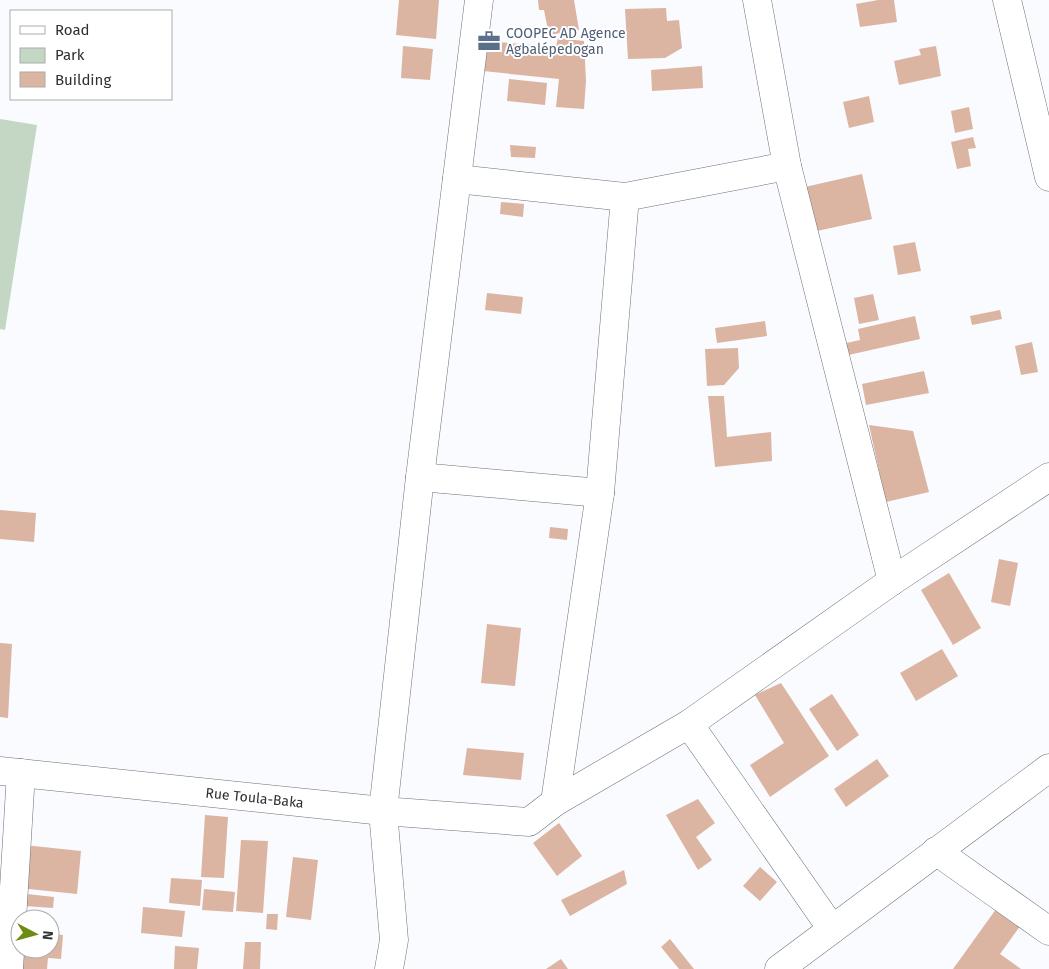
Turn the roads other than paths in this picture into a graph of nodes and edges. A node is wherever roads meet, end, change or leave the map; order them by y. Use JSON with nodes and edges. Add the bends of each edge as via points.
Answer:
{"nodes":[{"id":1,"x":479,"y":0,"type":"edge"},
{"id":2,"x":757,"y":0,"type":"edge"},
{"id":3,"x":1007,"y":0,"type":"edge"},
{"id":4,"x":787,"y":166,"type":"junction"},
{"id":5,"x":1049,"y":177,"type":"edge"},
{"id":6,"x":457,"y":178,"type":"junction"},
{"id":7,"x":625,"y":197,"type":"junction"},
{"id":8,"x":1049,"y":476,"type":"edge"},
{"id":9,"x":420,"y":477,"type":"junction"},
{"id":10,"x":600,"y":493,"type":"junction"},
{"id":11,"x":892,"y":581,"type":"junction"},
{"id":12,"x":689,"y":724,"type":"junction"},
{"id":13,"x":1049,"y":768,"type":"edge"},
{"id":14,"x":10,"y":772,"type":"edge"},
{"id":15,"x":555,"y":802,"type":"junction"},
{"id":16,"x":383,"y":811,"type":"junction"},
{"id":17,"x":936,"y":851,"type":"junction"},
{"id":18,"x":832,"y":929,"type":"junction"},
{"id":19,"x":1049,"y":931,"type":"edge"},
{"id":20,"x":9,"y":969,"type":"edge"},
{"id":21,"x":389,"y":969,"type":"edge"},
{"id":22,"x":779,"y":969,"type":"edge"}],
"edges":[{"from":1,"to":6,"type":"street"},
{"from":2,"to":4,"type":"street"},
{"from":3,"to":5,"type":"street"},
{"from":4,"to":7,"type":"street"},
{"from":4,"to":11,"type":"street"},
{"from":6,"to":7,"type":"street"},
{"from":6,"to":9,"type":"street"},
{"from":7,"to":10,"type":"street"},
{"from":8,"to":11,"type":"street","name":"Rue Toula-Baka"},
{"from":9,"to":10,"type":"street"},
{"from":9,"to":16,"type":"street"},
{"from":10,"to":15,"type":"street"},
{"from":11,"to":12,"type":"street","name":"Rue Toula-Baka"},
{"from":12,"to":15,"type":"street","name":"Rue Toula-Baka"},
{"from":12,"to":18,"type":"street"},
{"from":13,"to":17,"type":"street"},
{"from":14,"to":16,"type":"street","name":"Rue Toula-Baka"},
{"from":14,"to":20,"type":"street"},
{"from":15,"to":16,"type":"street","name":"Rue Toula-Baka","via":[[529,822]]},
{"from":16,"to":21,"type":"street","via":[[394,940]]},
{"from":17,"to":18,"type":"street"},
{"from":17,"to":19,"type":"street"},
{"from":18,"to":22,"type":"street"}]}
